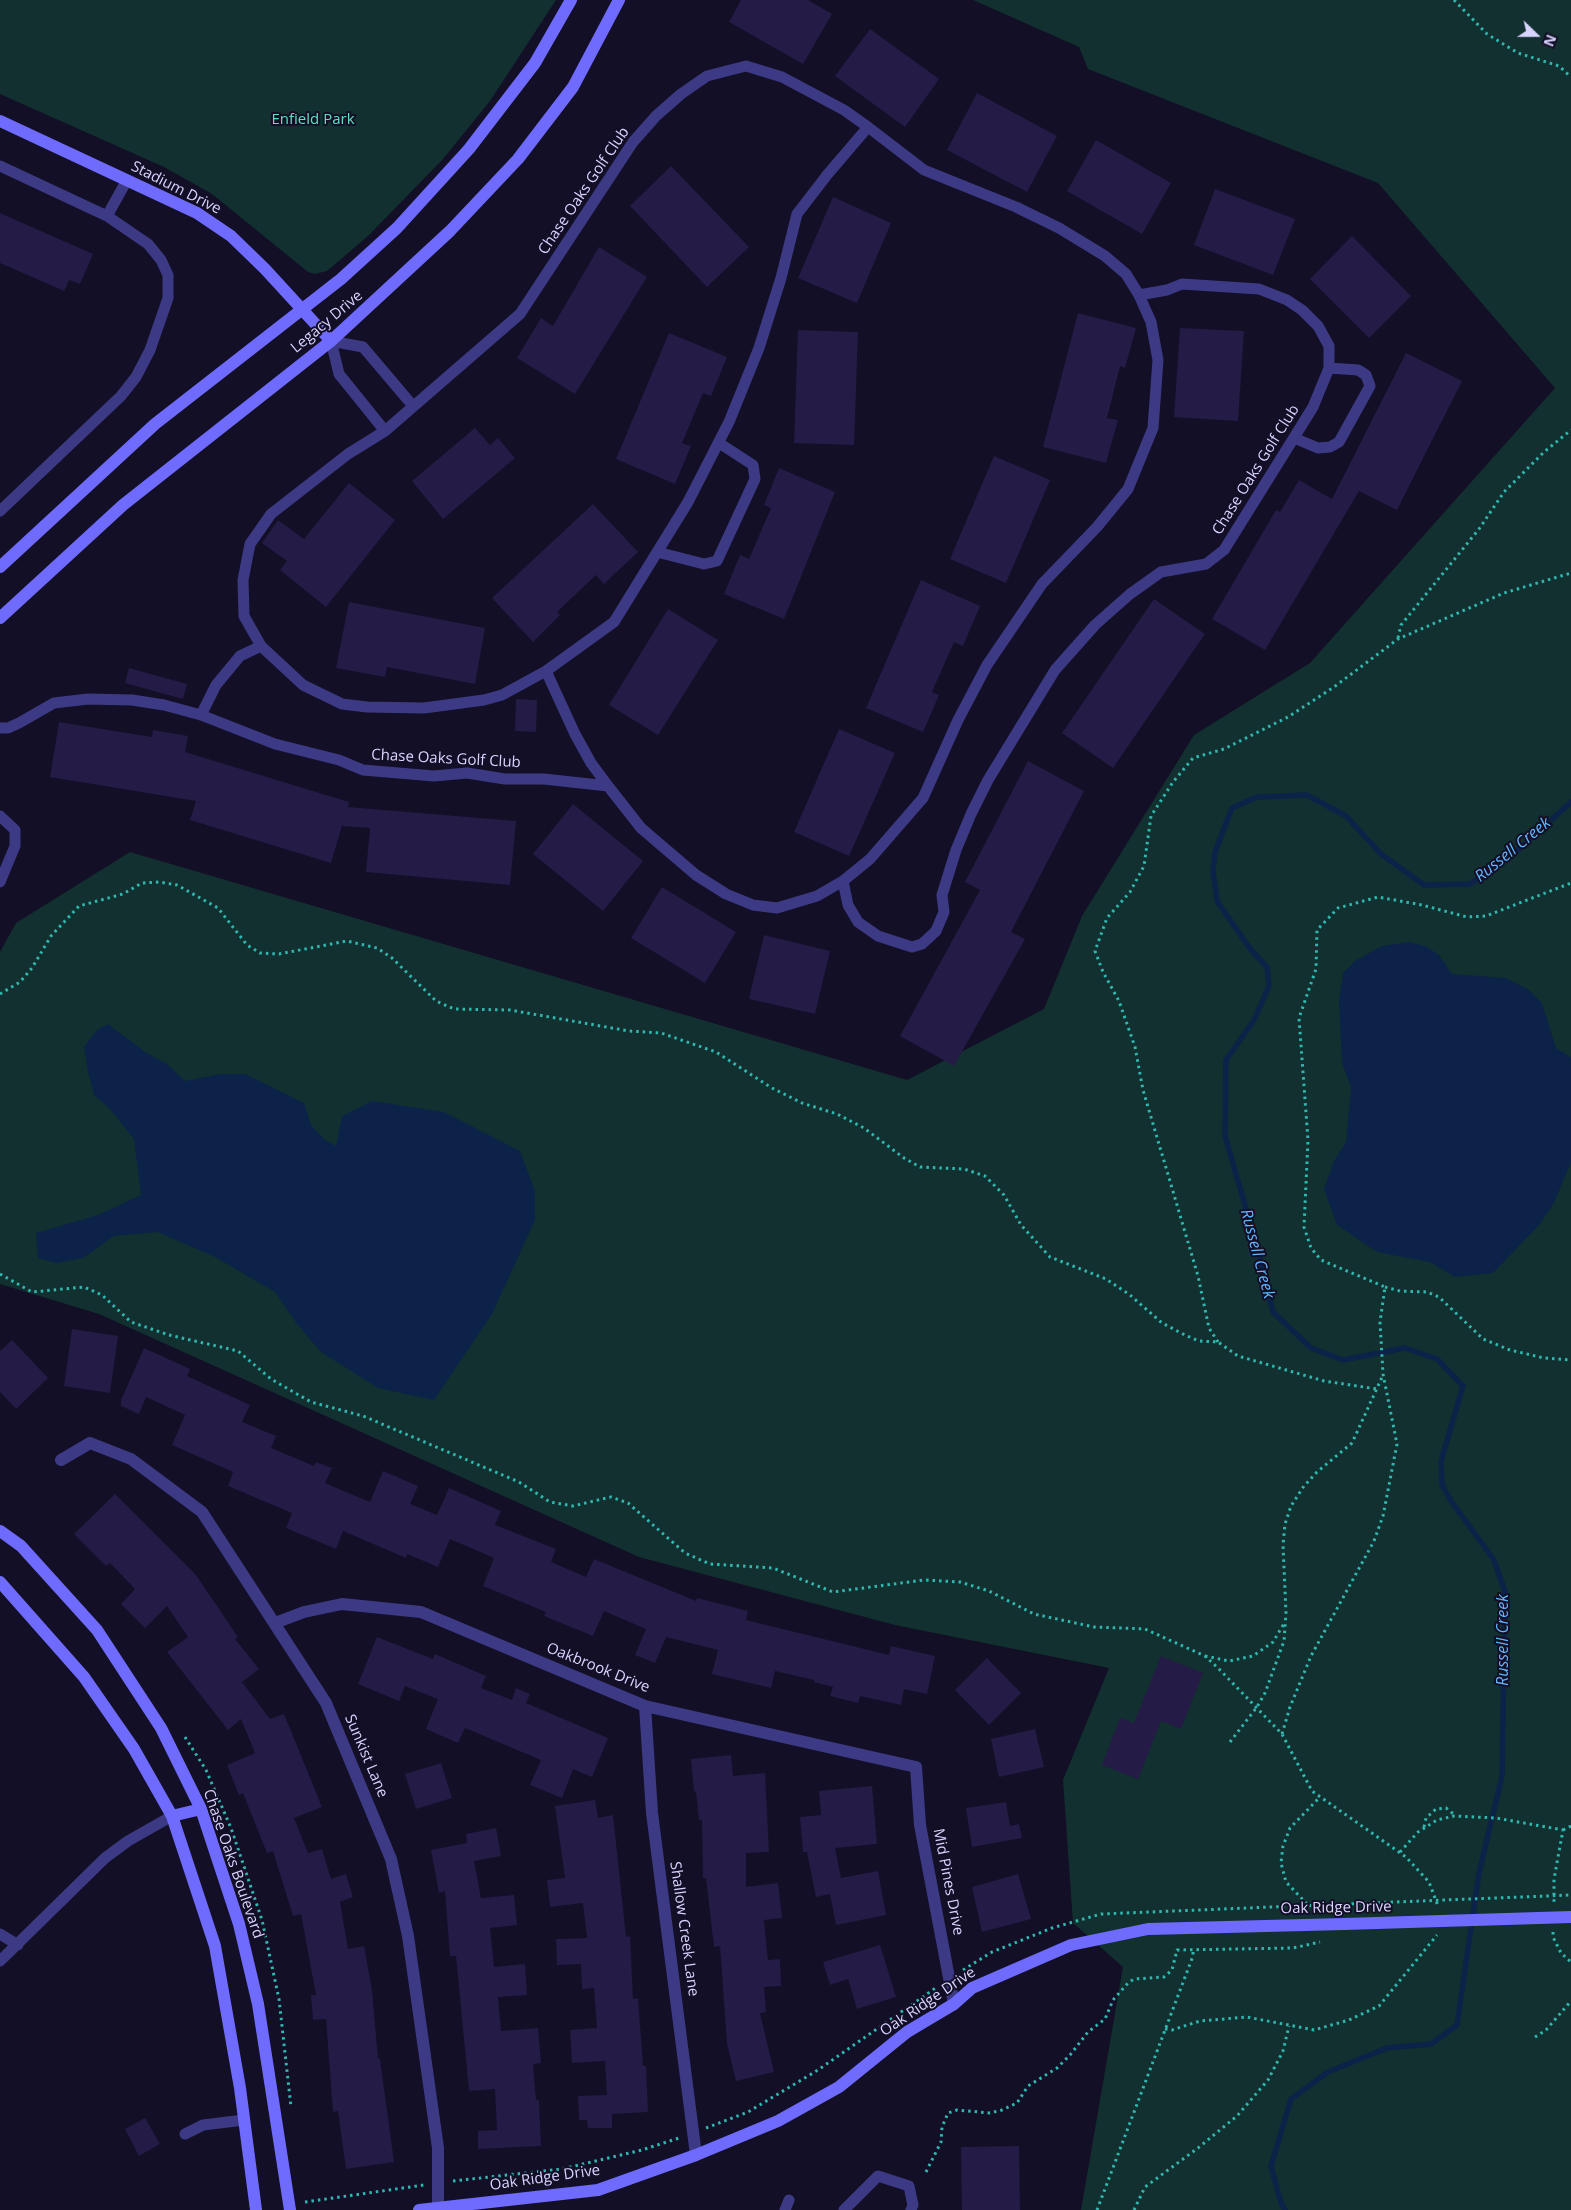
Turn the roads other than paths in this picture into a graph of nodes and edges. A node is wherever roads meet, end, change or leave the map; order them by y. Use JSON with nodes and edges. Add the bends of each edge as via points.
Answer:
{"nodes":[{"id":1,"x":571,"y":0,"type":"edge"},
{"id":2,"x":619,"y":0,"type":"edge"},
{"id":3,"x":0,"y":121,"type":"edge"},
{"id":4,"x":868,"y":127,"type":"junction"},
{"id":5,"x":0,"y":166,"type":"edge"},
{"id":6,"x":127,"y":180,"type":"junction"},
{"id":7,"x":107,"y":216,"type":"junction"},
{"id":8,"x":1139,"y":295,"type":"junction"},
{"id":9,"x":302,"y":309,"type":"junction"},
{"id":10,"x":331,"y":342,"type":"junction"},
{"id":11,"x":1329,"y":368,"type":"junction"},
{"id":12,"x":413,"y":406,"type":"junction"},
{"id":13,"x":385,"y":431,"type":"junction"},
{"id":14,"x":1294,"y":438,"type":"junction"},
{"id":15,"x":719,"y":443,"type":"junction"},
{"id":16,"x":0,"y":511,"type":"edge"},
{"id":17,"x":657,"y":552,"type":"junction"},
{"id":18,"x":0,"y":567,"type":"edge"},
{"id":19,"x":0,"y":618,"type":"edge"},
{"id":20,"x":261,"y":646,"type":"junction"},
{"id":21,"x":546,"y":671,"type":"junction"},
{"id":22,"x":201,"y":715,"type":"junction"},
{"id":23,"x":0,"y":728,"type":"edge"},
{"id":24,"x":608,"y":786,"type":"junction"},
{"id":25,"x":0,"y":816,"type":"edge"},
{"id":26,"x":843,"y":881,"type":"junction"},
{"id":27,"x":0,"y":882,"type":"edge"},
{"id":28,"x":61,"y":1460,"type":"dead end"},
{"id":29,"x":0,"y":1531,"type":"edge"},
{"id":30,"x":0,"y":1582,"type":"edge"},
{"id":31,"x":275,"y":1624,"type":"junction"},
{"id":32,"x":646,"y":1706,"type":"junction"},
{"id":33,"x":916,"y":1767,"type":"joint"},
{"id":34,"x":201,"y":1809,"type":"junction"},
{"id":35,"x":172,"y":1816,"type":"junction"},
{"id":36,"x":1571,"y":1917,"type":"edge"},
{"id":37,"x":0,"y":1934,"type":"edge"},
{"id":38,"x":18,"y":1945,"type":"junction"},
{"id":39,"x":0,"y":1961,"type":"edge"},
{"id":40,"x":954,"y":2004,"type":"junction"},
{"id":41,"x":244,"y":2120,"type":"junction"},
{"id":42,"x":184,"y":2134,"type":"dead end"},
{"id":43,"x":696,"y":2155,"type":"junction"},
{"id":44,"x":438,"y":2208,"type":"junction"},
{"id":45,"x":256,"y":2210,"type":"edge"},
{"id":46,"x":290,"y":2210,"type":"edge"},
{"id":47,"x":419,"y":2210,"type":"edge"},
{"id":48,"x":844,"y":2210,"type":"edge"},
{"id":49,"x":911,"y":2210,"type":"edge"}],
"edges":[{"from":1,"to":9,"type":"street","name":"Legacy Drive","via":[[535,63],[469,149],[397,228]]},
{"from":2,"to":10,"type":"street","name":"Legacy Drive","via":[[573,87],[518,159],[444,237]]},
{"from":3,"to":6,"type":"street","name":"Stadium Drive"},
{"from":4,"to":8,"type":"lane","name":"Chase Oaks Golf Club","via":[[924,170],[1016,207],[1097,251],[1126,274]]},
{"from":4,"to":12,"type":"lane","name":"Chase Oaks Golf Club","via":[[817,95],[764,70],[746,66],[707,76],[656,116],[633,142],[520,314]]},
{"from":4,"to":15,"type":"lane","name":"Chase Oaks Golf Club","via":[[797,214],[782,278],[759,348]]},
{"from":5,"to":7,"type":"lane"},
{"from":6,"to":7,"type":"lane"},
{"from":6,"to":9,"type":"street","name":"Stadium Drive","via":[[197,214],[231,236]]},
{"from":7,"to":16,"type":"lane","via":[[148,244],[168,275],[168,298],[158,328],[136,377],[122,396]]},
{"from":8,"to":11,"type":"lane","name":"Chase Oaks Golf Club","via":[[1182,284],[1259,289],[1302,310],[1318,326],[1329,346]]},
{"from":8,"to":26,"type":"lane","name":"Chase Oaks Golf Club","via":[[1151,322],[1158,360],[1153,428],[1128,488],[1097,527],[1042,584],[987,664],[923,798],[870,860]]},
{"from":9,"to":10,"type":"street","name":"Stadium Drive"},
{"from":9,"to":18,"type":"street","name":"Legacy Drive","via":[[155,424]]},
{"from":10,"to":12,"type":"lane","via":[[363,347]]},
{"from":10,"to":13,"type":"lane","via":[[339,374]]},
{"from":10,"to":19,"type":"street","name":"Legacy Drive","via":[[123,505]]},
{"from":11,"to":14,"type":"lane","name":"Chase Oaks Golf Club","via":[[1314,407]]},
{"from":11,"to":14,"type":"lane","via":[[1358,370],[1366,375],[1370,386],[1339,442],[1318,448]]},
{"from":12,"to":13,"type":"lane","name":"Chase Oaks Golf Club"},
{"from":13,"to":20,"type":"lane","name":"Chase Oaks Golf Club","via":[[348,454],[270,514],[250,544],[243,580],[244,616]]},
{"from":14,"to":26,"type":"lane","name":"Chase Oaks Golf Club","via":[[1224,550],[1206,564],[1161,572],[1145,583],[1095,625],[1055,670],[988,780],[972,814],[956,850],[942,895],[944,912],[936,931],[922,944],[912,947],[878,936],[858,922],[848,905]]},
{"from":15,"to":17,"type":"lane","name":"Chase Oaks Golf Club"},
{"from":15,"to":17,"type":"lane","via":[[753,465],[755,479],[717,560],[704,564]]},
{"from":17,"to":21,"type":"lane","name":"Chase Oaks Golf Club","via":[[614,622]]},
{"from":20,"to":21,"type":"lane","name":"Chase Oaks Golf Club","via":[[303,685],[320,695],[342,704],[367,708],[424,708],[484,700],[502,695]]},
{"from":20,"to":22,"type":"lane","via":[[240,656],[216,685]]},
{"from":21,"to":24,"type":"lane","name":"Chase Oaks Golf Club","via":[[575,734]]},
{"from":22,"to":23,"type":"lane","name":"Chase Oaks Golf Club","via":[[132,700],[88,700],[54,703],[19,723]]},
{"from":22,"to":24,"type":"lane","name":"Chase Oaks Golf Club","via":[[276,744],[363,770],[434,776],[466,773]]},
{"from":24,"to":26,"type":"lane","name":"Chase Oaks Golf Club","via":[[641,828],[696,876],[753,905],[777,908],[817,896]]},
{"from":25,"to":27,"type":"lane","via":[[15,830],[15,846]]},
{"from":28,"to":31,"type":"street","name":"Sunkist Lane","via":[[90,1443],[131,1459],[202,1512]]},
{"from":29,"to":34,"type":"street","name":"Chase Oaks Boulevard","via":[[21,1546],[97,1630],[161,1728]]},
{"from":30,"to":35,"type":"street","via":[[84,1677],[134,1749]]},
{"from":31,"to":32,"type":"street","name":"Oakbrook Drive","via":[[304,1612],[342,1604],[421,1612]]},
{"from":31,"to":44,"type":"street","name":"Sunkist Lane","via":[[326,1703],[391,1859],[408,1936],[438,2148]]},
{"from":32,"to":33,"type":"street","name":"Oakbrook Drive"},
{"from":32,"to":43,"type":"street","name":"Shallow Creek Lane","via":[[652,1813]]},
{"from":33,"to":40,"type":"street","name":"Mid Pines Drive","via":[[920,1825]]},
{"from":34,"to":35,"type":"street"},
{"from":34,"to":46,"type":"street","name":"Chase Oaks Boulevard","via":[[239,1924],[258,2004]]},
{"from":35,"to":38,"type":"lane","via":[[105,1858]]},
{"from":35,"to":41,"type":"street","via":[[215,1946]]},
{"from":36,"to":40,"type":"street","name":"Oak Ridge Drive","bridge":true,"via":[[1148,1929],[1071,1945],[972,1988]]},
{"from":37,"to":38,"type":"lane"},
{"from":38,"to":39,"type":"lane"},
{"from":40,"to":43,"type":"street","name":"Oak Ridge Drive","via":[[907,2032],[839,2087],[778,2121]]},
{"from":41,"to":42,"type":"lane","via":[[203,2125]]},
{"from":41,"to":45,"type":"street"},
{"from":43,"to":44,"type":"street","name":"Oak Ridge Drive","via":[[598,2190]]},
{"from":44,"to":47,"type":"street","name":"Oak Ridge Drive"},
{"from":48,"to":49,"type":"lane","via":[[878,2176],[909,2186]]}]}
